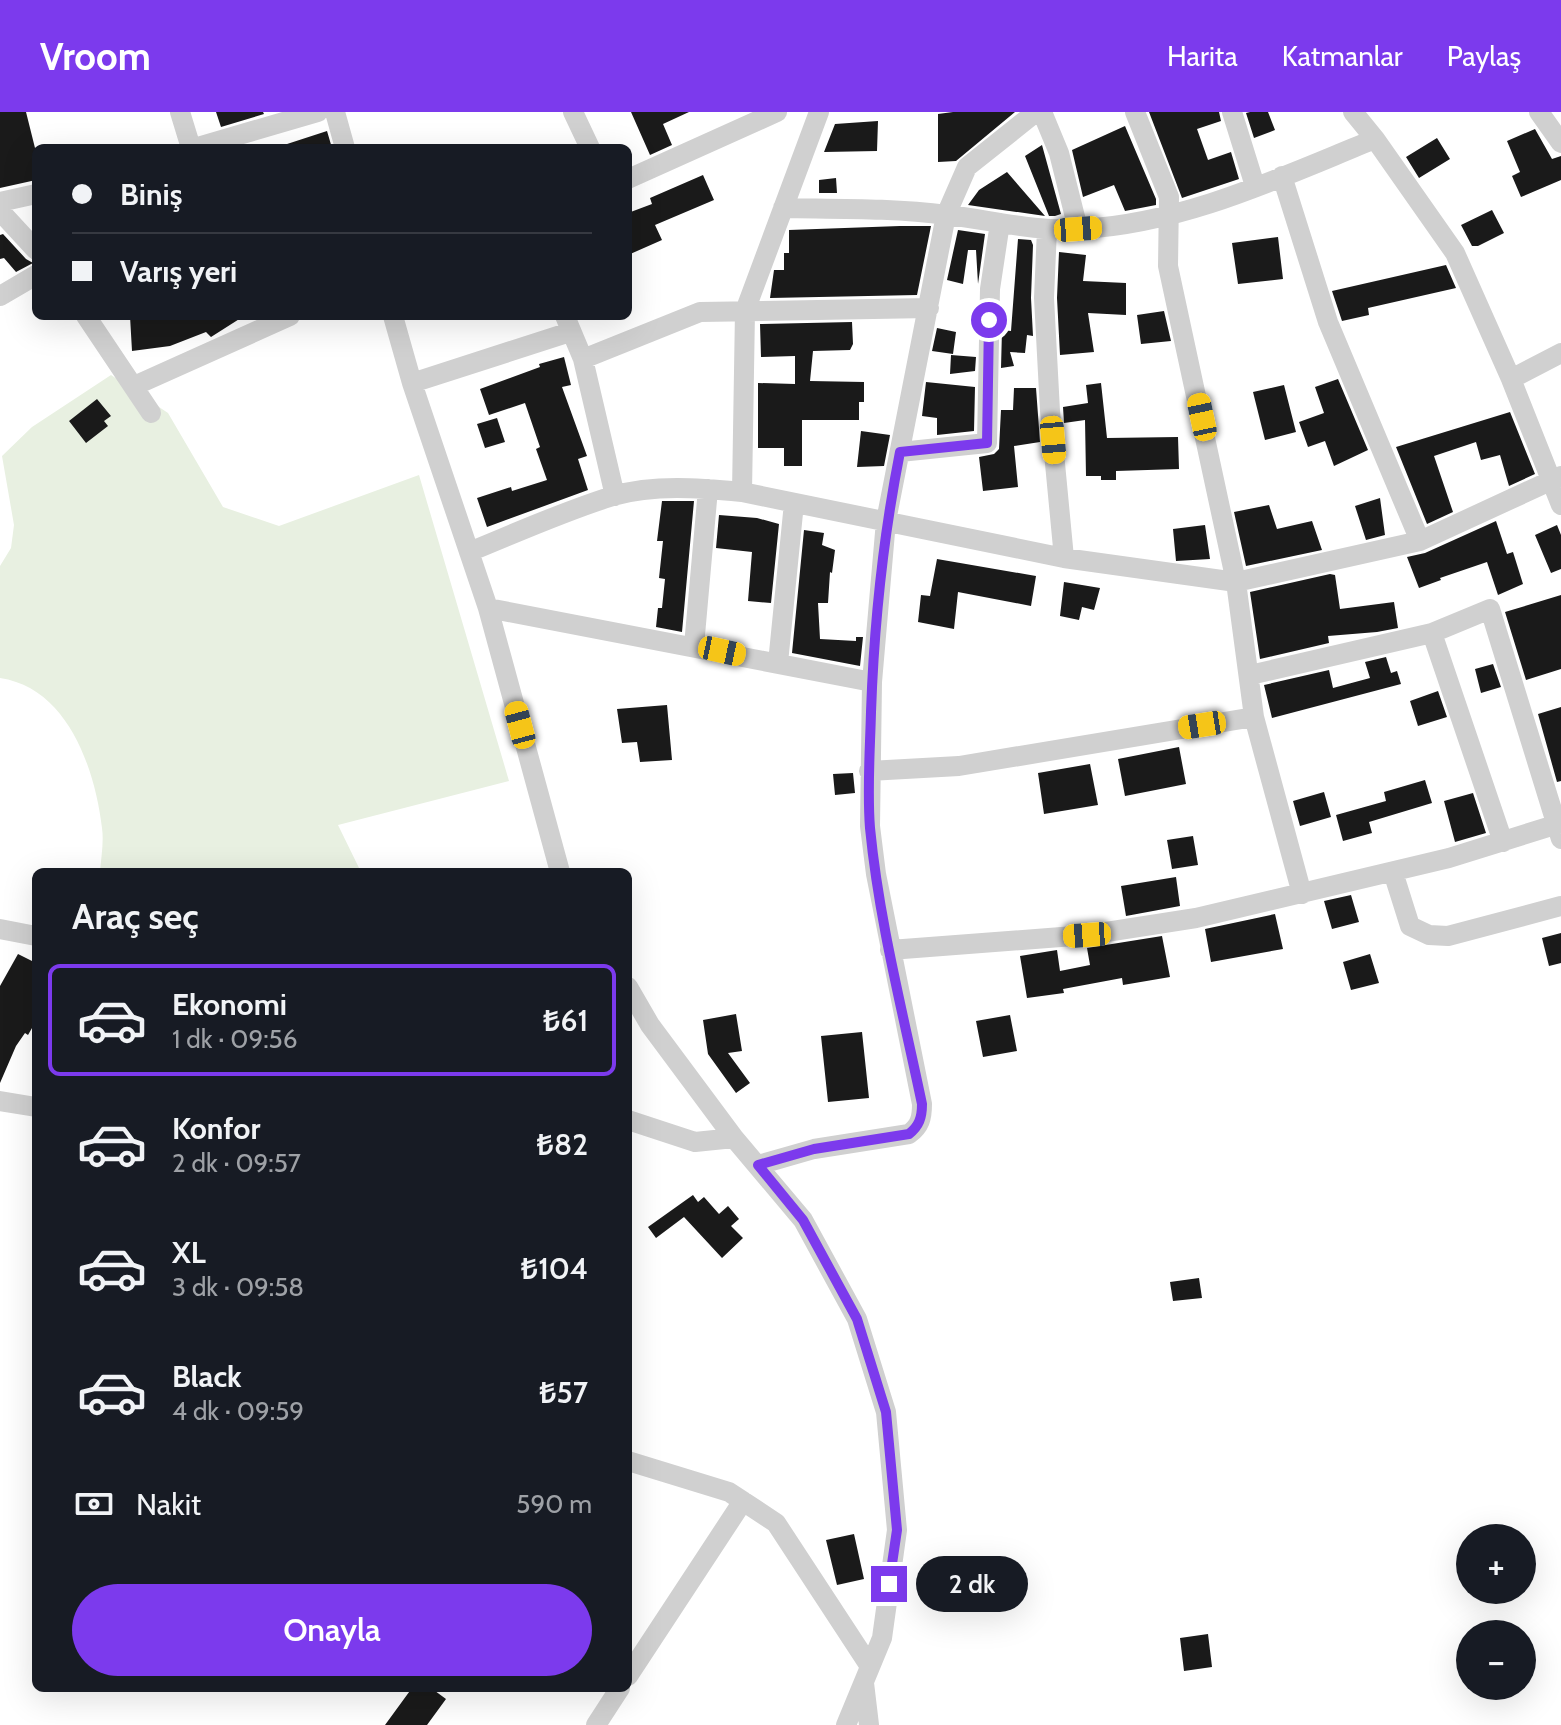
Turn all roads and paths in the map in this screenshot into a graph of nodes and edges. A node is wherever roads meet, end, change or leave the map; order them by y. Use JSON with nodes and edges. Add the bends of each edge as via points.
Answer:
{"nodes":[{"id":1,"x":180,"y":112,"type":"edge"},
{"id":2,"x":318,"y":112,"type":"edge"},
{"id":3,"x":335,"y":112,"type":"edge"},
{"id":4,"x":573,"y":112,"type":"edge"},
{"id":5,"x":777,"y":112,"type":"edge"},
{"id":6,"x":819,"y":112,"type":"edge"},
{"id":7,"x":1039,"y":112,"type":"edge"},
{"id":8,"x":1135,"y":112,"type":"edge"},
{"id":9,"x":1232,"y":112,"type":"edge"},
{"id":10,"x":1353,"y":112,"type":"edge"},
{"id":11,"x":1539,"y":112,"type":"edge"},
{"id":12,"x":1375,"y":139,"type":"junction"},
{"id":13,"x":1561,"y":143,"type":"edge"},
{"id":14,"x":191,"y":144,"type":"edge"},
{"id":15,"x":206,"y":144,"type":"edge"},
{"id":16,"x":344,"y":144,"type":"edge"},
{"id":17,"x":588,"y":144,"type":"edge"},
{"id":18,"x":1282,"y":176,"type":"junction"},
{"id":19,"x":632,"y":177,"type":"edge"},
{"id":20,"x":1255,"y":186,"type":"junction"},
{"id":21,"x":32,"y":195,"type":"edge"},
{"id":22,"x":0,"y":202,"type":"edge"},
{"id":23,"x":783,"y":208,"type":"junction"},
{"id":24,"x":0,"y":211,"type":"edge"},
{"id":25,"x":946,"y":215,"type":"junction"},
{"id":26,"x":1167,"y":216,"type":"junction"},
{"id":27,"x":1000,"y":223,"type":"junction"},
{"id":28,"x":1047,"y":229,"type":"junction"},
{"id":29,"x":1078,"y":229,"type":"junction"},
{"id":30,"x":32,"y":246,"type":"edge"},
{"id":31,"x":32,"y":277,"type":"edge"},
{"id":32,"x":0,"y":296,"type":"edge"},
{"id":33,"x":929,"y":308,"type":"junction"},
{"id":34,"x":745,"y":311,"type":"junction"},
{"id":35,"x":89,"y":320,"type":"edge"},
{"id":36,"x":281,"y":320,"type":"edge"},
{"id":37,"x":394,"y":320,"type":"edge"},
{"id":38,"x":568,"y":324,"type":"edge"},
{"id":39,"x":1561,"y":353,"type":"edge"},
{"id":40,"x":583,"y":359,"type":"junction"},
{"id":41,"x":1511,"y":379,"type":"junction"},
{"id":42,"x":412,"y":383,"type":"junction"},
{"id":43,"x":134,"y":386,"type":"junction"},
{"id":44,"x":151,"y":413,"type":"dead end"},
{"id":45,"x":900,"y":452,"type":"junction"},
{"id":46,"x":1556,"y":478,"type":"edge"},
{"id":47,"x":708,"y":489,"type":"junction"},
{"id":48,"x":742,"y":492,"type":"junction"},
{"id":49,"x":615,"y":496,"type":"junction"},
{"id":50,"x":794,"y":503,"type":"junction"},
{"id":51,"x":1561,"y":505,"type":"edge"},
{"id":52,"x":886,"y":521,"type":"junction"},
{"id":53,"x":1420,"y":541,"type":"junction"},
{"id":54,"x":469,"y":552,"type":"junction"},
{"id":55,"x":1064,"y":558,"type":"junction"},
{"id":56,"x":1236,"y":582,"type":"junction"},
{"id":57,"x":488,"y":608,"type":"junction"},
{"id":58,"x":1432,"y":633,"type":"junction"},
{"id":59,"x":694,"y":646,"type":"junction"},
{"id":60,"x":778,"y":663,"type":"junction"},
{"id":61,"x":1250,"y":675,"type":"junction"},
{"id":62,"x":872,"y":682,"type":"junction"},
{"id":63,"x":1254,"y":717,"type":"junction"},
{"id":64,"x":869,"y":771,"type":"junction"},
{"id":65,"x":1560,"y":829,"type":"edge"},
{"id":66,"x":1503,"y":842,"type":"junction"},
{"id":67,"x":559,"y":868,"type":"edge"},
{"id":68,"x":1393,"y":872,"type":"junction"},
{"id":69,"x":1302,"y":894,"type":"junction"},
{"id":70,"x":1561,"y":906,"type":"edge"},
{"id":71,"x":0,"y":929,"type":"edge"},
{"id":72,"x":32,"y":935,"type":"edge"},
{"id":73,"x":890,"y":950,"type":"junction"},
{"id":74,"x":632,"y":994,"type":"edge"},
{"id":75,"x":0,"y":1101,"type":"edge"},
{"id":76,"x":32,"y":1106,"type":"edge"},
{"id":77,"x":632,"y":1121,"type":"edge"},
{"id":78,"x":734,"y":1138,"type":"junction"},
{"id":79,"x":758,"y":1165,"type":"junction"},
{"id":80,"x":632,"y":1462,"type":"edge"},
{"id":81,"x":743,"y":1501,"type":"junction"},
{"id":82,"x":632,"y":1670,"type":"edge"},
{"id":83,"x":866,"y":1672,"type":"junction"},
{"id":84,"x":617,"y":1692,"type":"edge"},
{"id":85,"x":596,"y":1725,"type":"edge"},
{"id":86,"x":846,"y":1725,"type":"edge"},
{"id":87,"x":869,"y":1725,"type":"edge"}],
"edges":[{"from":1,"to":14,"type":"street"},
{"from":2,"to":15,"type":"street"},
{"from":3,"to":16,"type":"street"},
{"from":4,"to":17,"type":"street"},
{"from":5,"to":19,"type":"street"},
{"from":6,"to":23,"type":"street"},
{"from":7,"to":25,"type":"street","via":[[967,167]]},
{"from":7,"to":29,"type":"street","via":[[1059,153]]},
{"from":8,"to":26,"type":"street","via":[[1169,197]]},
{"from":9,"to":20,"type":"street"},
{"from":10,"to":12,"type":"street"},
{"from":11,"to":13,"type":"street"},
{"from":12,"to":18,"type":"street"},
{"from":12,"to":41,"type":"street","via":[[1455,253]]},
{"from":18,"to":20,"type":"street"},
{"from":18,"to":53,"type":"street","via":[[1328,322]]},
{"from":20,"to":26,"type":"street"},
{"from":21,"to":22,"type":"street"},
{"from":23,"to":25,"type":"street"},
{"from":23,"to":34,"type":"street"},
{"from":24,"to":30,"type":"street"},
{"from":25,"to":27,"type":"street"},
{"from":25,"to":33,"type":"street"},
{"from":26,"to":29,"type":"street"},
{"from":26,"to":56,"type":"street","via":[[1168,266]]},
{"from":27,"to":28,"type":"street"},
{"from":27,"to":45,"type":"street","via":[[990,289],[987,443]]},
{"from":28,"to":29,"type":"street"},
{"from":28,"to":55,"type":"street","via":[[1044,298]]},
{"from":31,"to":32,"type":"street"},
{"from":33,"to":34,"type":"street"},
{"from":33,"to":45,"type":"street"},
{"from":34,"to":40,"type":"street","via":[[700,312]]},
{"from":34,"to":48,"type":"street"},
{"from":35,"to":43,"type":"street"},
{"from":36,"to":43,"type":"street"},
{"from":37,"to":42,"type":"street"},
{"from":38,"to":40,"type":"street"},
{"from":38,"to":42,"type":"street"},
{"from":39,"to":41,"type":"street"},
{"from":40,"to":49,"type":"street"},
{"from":41,"to":46,"type":"street"},
{"from":42,"to":54,"type":"street"},
{"from":43,"to":44,"type":"street"},
{"from":45,"to":52,"type":"street"},
{"from":46,"to":51,"type":"street"},
{"from":46,"to":53,"type":"street"},
{"from":47,"to":48,"type":"street"},
{"from":47,"to":49,"type":"street","via":[[664,488]]},
{"from":47,"to":59,"type":"street"},
{"from":48,"to":50,"type":"street"},
{"from":49,"to":54,"type":"street"},
{"from":50,"to":52,"type":"street"},
{"from":50,"to":60,"type":"street"},
{"from":52,"to":55,"type":"street"},
{"from":52,"to":62,"type":"street"},
{"from":53,"to":56,"type":"street"},
{"from":54,"to":57,"type":"street"},
{"from":55,"to":56,"type":"street"},
{"from":56,"to":61,"type":"street"},
{"from":57,"to":59,"type":"street"},
{"from":57,"to":67,"type":"street"},
{"from":58,"to":61,"type":"street"},
{"from":58,"to":65,"type":"street","via":[[1490,609]]},
{"from":58,"to":66,"type":"street"},
{"from":59,"to":60,"type":"street"},
{"from":60,"to":62,"type":"street"},
{"from":61,"to":63,"type":"street"},
{"from":62,"to":64,"type":"street"},
{"from":63,"to":64,"type":"street","via":[[959,766]]},
{"from":63,"to":69,"type":"street"},
{"from":64,"to":73,"type":"street","via":[[871,838]]},
{"from":65,"to":66,"type":"street"},
{"from":66,"to":68,"type":"street"},
{"from":68,"to":69,"type":"street"},
{"from":68,"to":70,"type":"street","via":[[1410,926],[1429,935],[1448,936]]},
{"from":69,"to":73,"type":"street","via":[[1087,935]]},
{"from":71,"to":72,"type":"street"},
{"from":73,"to":79,"type":"street","via":[[922,1104],[917,1128],[909,1134],[814,1149]]},
{"from":74,"to":78,"type":"street"},
{"from":75,"to":76,"type":"street"},
{"from":77,"to":78,"type":"street","via":[[695,1142]]},
{"from":78,"to":79,"type":"street"},
{"from":79,"to":83,"type":"street","via":[[803,1220],[857,1319],[886,1412],[897,1530],[882,1638]]},
{"from":80,"to":81,"type":"street"},
{"from":81,"to":82,"type":"street"},
{"from":81,"to":83,"type":"street","via":[[776,1523]]},
{"from":83,"to":86,"type":"street"},
{"from":83,"to":87,"type":"street"},
{"from":84,"to":85,"type":"street"}]}
